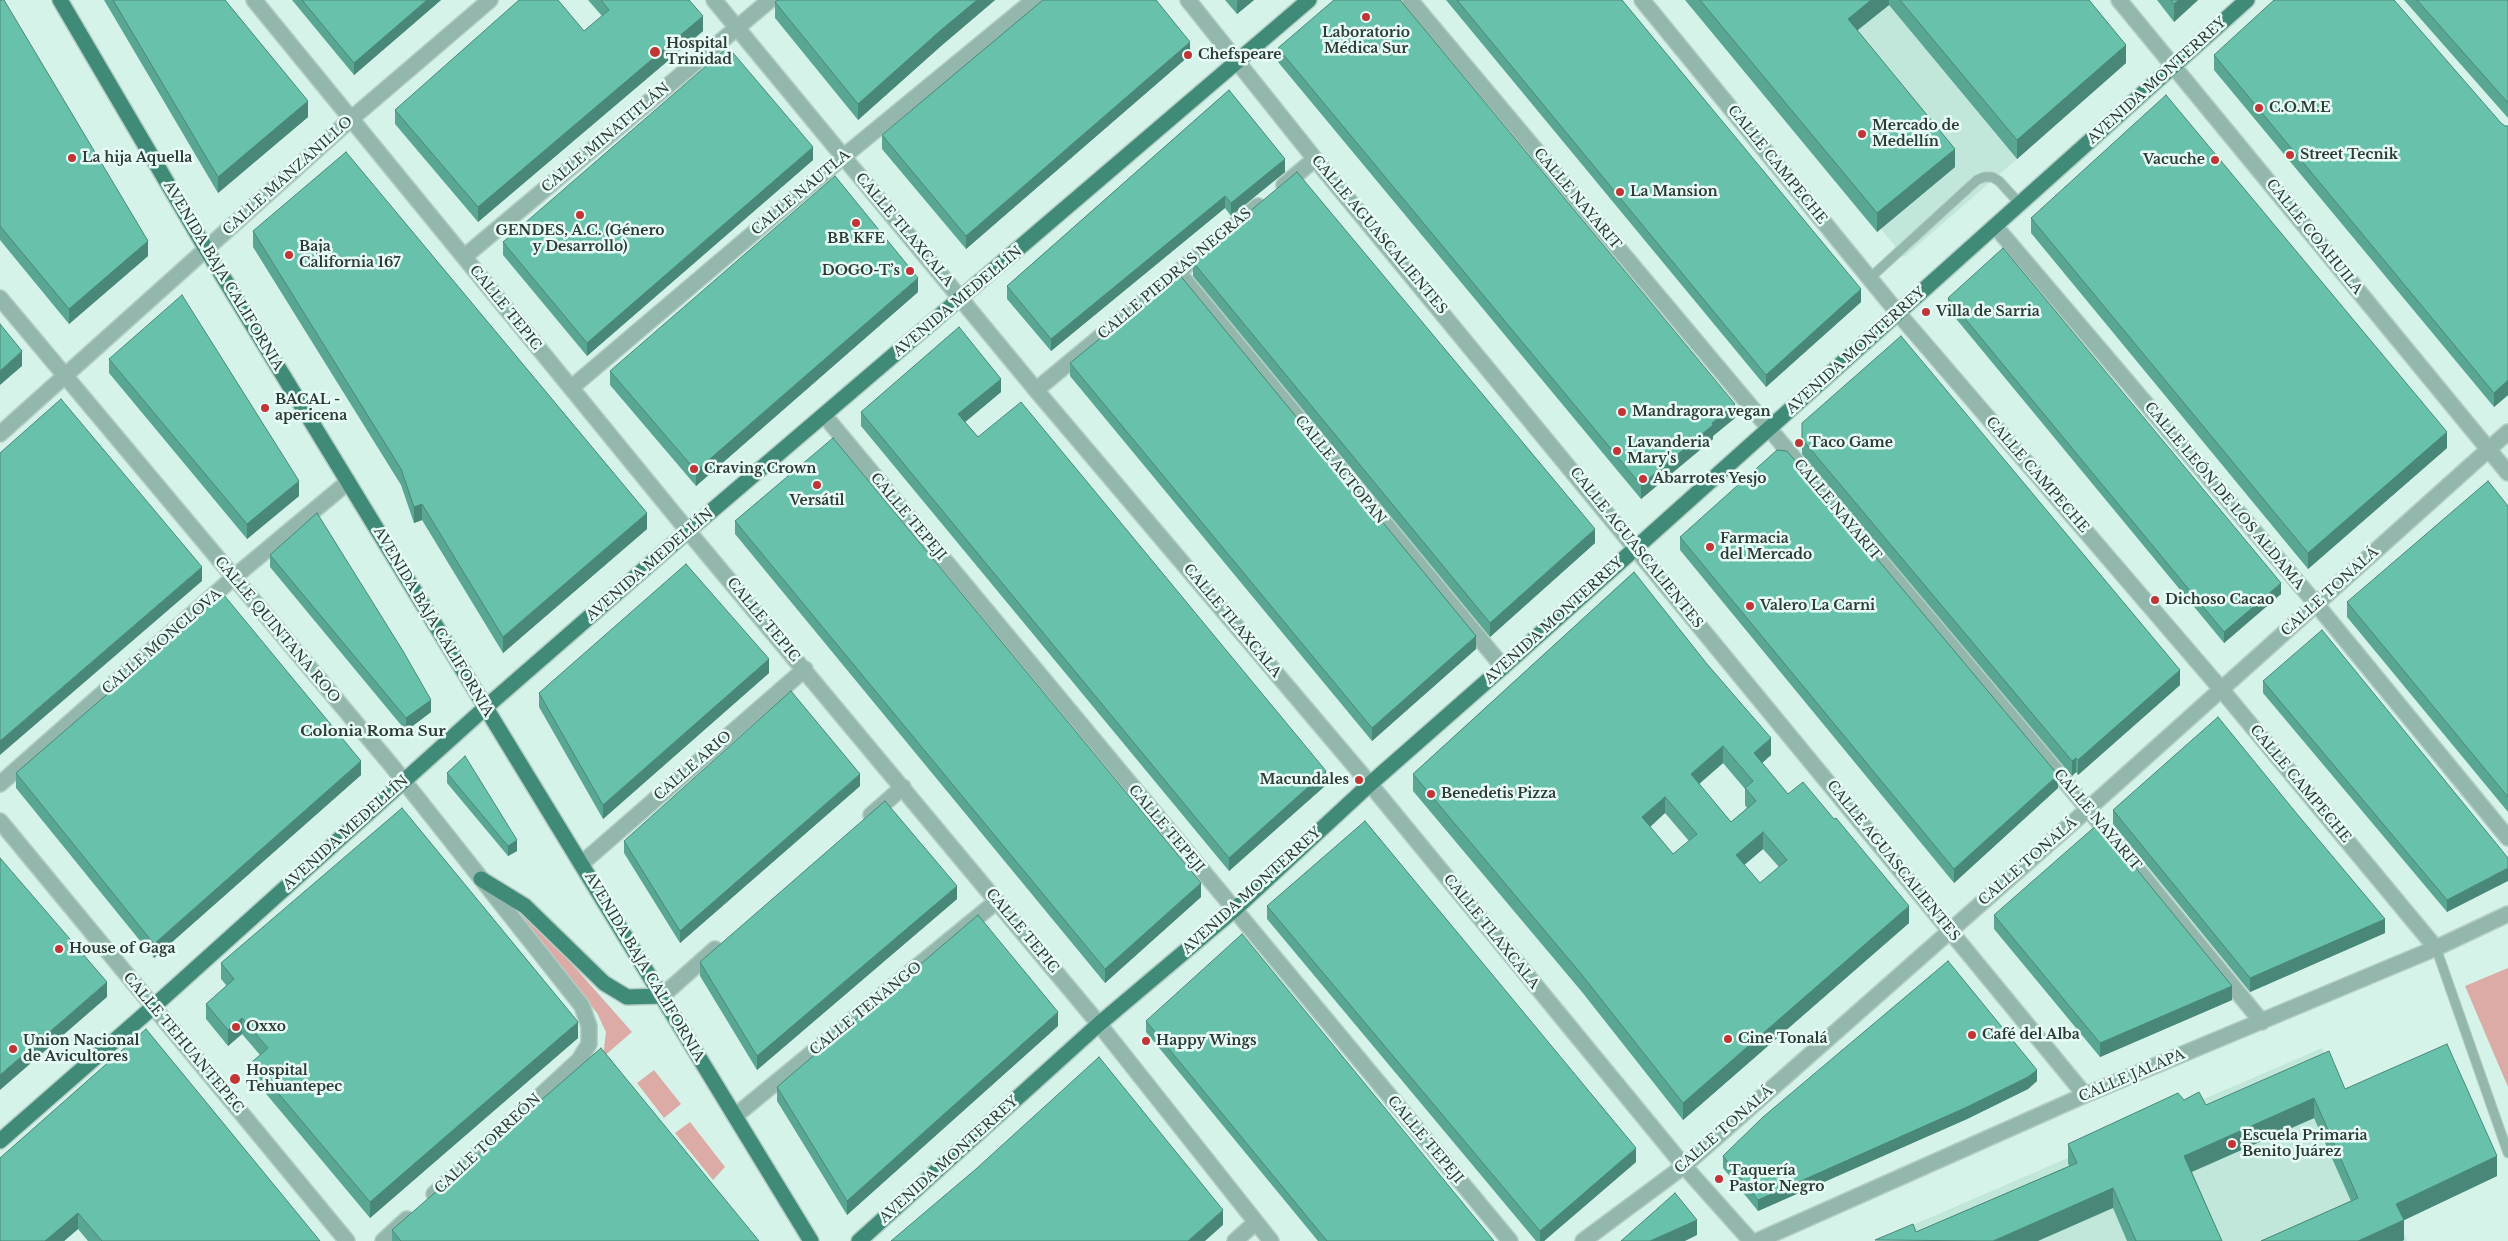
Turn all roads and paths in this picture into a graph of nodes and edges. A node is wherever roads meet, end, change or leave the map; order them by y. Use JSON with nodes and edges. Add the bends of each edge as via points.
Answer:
{"nodes":[{"id":1,"x":60,"y":0,"type":"edge"},
{"id":2,"x":255,"y":0,"type":"edge"},
{"id":3,"x":490,"y":0,"type":"edge"},
{"id":4,"x":714,"y":0,"type":"edge"},
{"id":5,"x":770,"y":0,"type":"edge"},
{"id":6,"x":1034,"y":0,"type":"edge"},
{"id":7,"x":1188,"y":0,"type":"edge"},
{"id":8,"x":1309,"y":0,"type":"edge"},
{"id":9,"x":1410,"y":0,"type":"edge"},
{"id":10,"x":1642,"y":0,"type":"edge"},
{"id":11,"x":2119,"y":0,"type":"edge"},
{"id":12,"x":2248,"y":0,"type":"edge"},
{"id":13,"x":737,"y":28,"type":"junction"},
{"id":14,"x":1239,"y":62,"type":"junction"},
{"id":15,"x":2174,"y":66,"type":"junction"},
{"id":16,"x":351,"y":120,"type":"junction"},
{"id":17,"x":843,"y":157,"type":"junction"},
{"id":18,"x":1315,"y":159,"type":"junction"},
{"id":19,"x":2020,"y":204,"type":"junction"},
{"id":20,"x":1995,"y":226,"type":"junction"},
{"id":21,"x":206,"y":249,"type":"junction"},
{"id":22,"x":464,"y":257,"type":"junction"},
{"id":23,"x":1178,"y":272,"type":"junction"},
{"id":24,"x":1870,"y":278,"type":"junction"},
{"id":25,"x":0,"y":298,"type":"edge"},
{"id":26,"x":961,"y":300,"type":"junction"},
{"id":27,"x":1898,"y":313,"type":"junction"},
{"id":28,"x":64,"y":376,"type":"junction"},
{"id":29,"x":571,"y":388,"type":"junction"},
{"id":30,"x":1036,"y":390,"type":"junction"},
{"id":31,"x":824,"y":415,"type":"junction"},
{"id":32,"x":1769,"y":428,"type":"junction"},
{"id":33,"x":2508,"y":432,"type":"edge"},
{"id":34,"x":0,"y":434,"type":"edge"},
{"id":35,"x":2488,"y":449,"type":"junction"},
{"id":36,"x":2508,"y":473,"type":"edge"},
{"id":37,"x":348,"y":482,"type":"junction"},
{"id":38,"x":688,"y":531,"type":"junction"},
{"id":39,"x":1636,"y":547,"type":"junction"},
{"id":40,"x":233,"y":578,"type":"junction"},
{"id":41,"x":2317,"y":605,"type":"junction"},
{"id":42,"x":1503,"y":667,"type":"junction"},
{"id":43,"x":805,"y":668,"type":"junction"},
{"id":44,"x":2221,"y":689,"type":"junction"},
{"id":45,"x":486,"y":707,"type":"junction"},
{"id":46,"x":403,"y":780,"type":"junction"},
{"id":47,"x":0,"y":784,"type":"edge"},
{"id":48,"x":1370,"y":784,"type":"junction"},
{"id":49,"x":903,"y":787,"type":"junction"},
{"id":50,"x":2088,"y":809,"type":"junction"},
{"id":51,"x":0,"y":821,"type":"edge"},
{"id":52,"x":858,"y":826,"type":"edge"},
{"id":53,"x":2508,"y":838,"type":"edge"},
{"id":54,"x":581,"y":864,"type":"junction"},
{"id":55,"x":481,"y":878,"type":"junction"},
{"id":56,"x":996,"y":901,"type":"junction"},
{"id":57,"x":1234,"y":910,"type":"junction"},
{"id":58,"x":2508,"y":914,"type":"edge"},
{"id":59,"x":1950,"y":932,"type":"junction"},
{"id":60,"x":727,"y":939,"type":"edge"},
{"id":61,"x":2436,"y":948,"type":"junction"},
{"id":62,"x":662,"y":996,"type":"junction"},
{"id":63,"x":154,"y":1007,"type":"junction"},
{"id":64,"x":2262,"y":1022,"type":"junction"},
{"id":65,"x":1100,"y":1024,"type":"junction"},
{"id":66,"x":589,"y":1044,"type":"joint"},
{"id":67,"x":2085,"y":1096,"type":"junction"},
{"id":68,"x":735,"y":1116,"type":"junction"},
{"id":69,"x":0,"y":1141,"type":"edge"},
{"id":70,"x":2508,"y":1153,"type":"edge"},
{"id":71,"x":1684,"y":1166,"type":"junction"},
{"id":72,"x":1255,"y":1223,"type":"junction"},
{"id":73,"x":347,"y":1241,"type":"edge"},
{"id":74,"x":383,"y":1241,"type":"edge"},
{"id":75,"x":811,"y":1241,"type":"edge"},
{"id":76,"x":859,"y":1241,"type":"edge"},
{"id":77,"x":1235,"y":1241,"type":"edge"},
{"id":78,"x":1270,"y":1241,"type":"edge"},
{"id":79,"x":1510,"y":1241,"type":"edge"},
{"id":80,"x":1583,"y":1241,"type":"edge"},
{"id":81,"x":1751,"y":1241,"type":"edge"},
{"id":82,"x":1757,"y":1241,"type":"edge"}],
"edges":[{"from":1,"to":21,"type":"main road","name":"AVENIDA BAJA CALIFORNIA"},
{"from":2,"to":16,"type":"street","name":"CALLE TEPIC"},
{"from":3,"to":16,"type":"street","name":"CALLE MANZANILLO"},
{"from":4,"to":13,"type":"street","name":"CALLE TLAXCALA"},
{"from":5,"to":13,"type":"street","name":"CALLE MINATITLÁN"},
{"from":6,"to":17,"type":"street","name":"CALLE NAUTLA"},
{"from":7,"to":14,"type":"street","name":"CALLE AGUASCALIENTES"},
{"from":8,"to":14,"type":"main road","name":"AVENIDA MEDELLÍN"},
{"from":9,"to":32,"type":"street","name":"CALLE NAYARIT"},
{"from":10,"to":24,"type":"street","name":"CALLE CAMPECHE"},
{"from":11,"to":15,"type":"street","name":"CALLE COAHUILA"},
{"from":12,"to":15,"type":"main road","name":"AVENIDA MONTERREY"},
{"from":13,"to":17,"type":"street","name":"CALLE TLAXCALA"},
{"from":13,"to":22,"type":"street","name":"CALLE MINATITLÁN"},
{"from":14,"to":18,"type":"street","name":"CALLE AGUASCALIENTES"},
{"from":14,"to":26,"type":"main road","name":"AVENIDA MEDELLÍN"},
{"from":15,"to":19,"type":"main road","name":"AVENIDA MONTERREY"},
{"from":15,"to":35,"type":"street","name":"CALLE COAHUILA"},
{"from":16,"to":21,"type":"street","name":"CALLE MANZANILLO"},
{"from":16,"to":22,"type":"street","name":"CALLE TEPIC"},
{"from":17,"to":26,"type":"street","name":"CALLE TLAXCALA"},
{"from":17,"to":29,"type":"street","name":"CALLE NAUTLA"},
{"from":18,"to":23,"type":"street","name":"CALLE PIEDRAS NEGRAS"},
{"from":18,"to":39,"type":"street","name":"CALLE AGUASCALIENTES"},
{"from":19,"to":20,"type":"main road","name":"AVENIDA MONTERREY"},
{"from":19,"to":24,"type":"lane","via":[[1992,177],[1977,180]]},
{"from":20,"to":27,"type":"main road","name":"AVENIDA MONTERREY"},
{"from":20,"to":41,"type":"street","name":"CALLE LEÓN DE LOS ALDAMA"},
{"from":21,"to":28,"type":"street","name":"CALLE MANZANILLO"},
{"from":21,"to":37,"type":"main road","name":"AVENIDA BAJA CALIFORNIA"},
{"from":22,"to":29,"type":"street","name":"CALLE TEPIC"},
{"from":23,"to":30,"type":"street","name":"CALLE PIEDRAS NEGRAS"},
{"from":23,"to":42,"type":"street","name":"CALLE ACTOPAN"},
{"from":24,"to":27,"type":"street","name":"CALLE CAMPECHE"},
{"from":25,"to":28,"type":"street","name":"CALLE QUINTANA ROO"},
{"from":26,"to":30,"type":"street","name":"CALLE TLAXCALA"},
{"from":26,"to":31,"type":"main road","name":"AVENIDA MEDELLÍN"},
{"from":27,"to":32,"type":"main road","name":"AVENIDA MONTERREY"},
{"from":27,"to":44,"type":"street","name":"CALLE CAMPECHE"},
{"from":28,"to":34,"type":"street","name":"CALLE MANZANILLO"},
{"from":28,"to":40,"type":"street","name":"CALLE QUINTANA ROO"},
{"from":29,"to":38,"type":"street","name":"CALLE TEPIC"},
{"from":30,"to":48,"type":"street","name":"CALLE TLAXCALA"},
{"from":31,"to":38,"type":"main road","name":"AVENIDA MEDELLÍN"},
{"from":31,"to":57,"type":"street","name":"CALLE TEPEJI"},
{"from":32,"to":39,"type":"main road","name":"AVENIDA MONTERREY"},
{"from":32,"to":50,"type":"street","name":"CALLE NAYARIT"},
{"from":33,"to":35,"type":"street","name":"CALLE TONALÁ"},
{"from":35,"to":36,"type":"street","name":"CALLE COAHUILA"},
{"from":35,"to":41,"type":"street","name":"CALLE TONALÁ"},
{"from":37,"to":40,"type":"street","name":"CALLE MONCLOVA"},
{"from":37,"to":45,"type":"main road","name":"AVENIDA BAJA CALIFORNIA"},
{"from":38,"to":43,"type":"street","name":"CALLE TEPIC"},
{"from":38,"to":45,"type":"main road","name":"AVENIDA MEDELLÍN"},
{"from":39,"to":42,"type":"main road","name":"AVENIDA MONTERREY"},
{"from":39,"to":59,"type":"street","name":"CALLE AGUASCALIENTES"},
{"from":40,"to":46,"type":"street","name":"CALLE QUINTANA ROO"},
{"from":40,"to":47,"type":"street","name":"CALLE MONCLOVA"},
{"from":41,"to":44,"type":"street","name":"CALLE TONALÁ"},
{"from":41,"to":53,"type":"street","name":"CALLE LEÓN DE LOS ALDAMA"},
{"from":42,"to":48,"type":"main road","name":"AVENIDA MONTERREY"},
{"from":43,"to":49,"type":"street","name":"CALLE TEPIC"},
{"from":43,"to":54,"type":"street","name":"CALLE ARIO"},
{"from":44,"to":50,"type":"street","name":"CALLE TONALÁ"},
{"from":44,"to":61,"type":"street","name":"CALLE CAMPECHE"},
{"from":45,"to":46,"type":"main road","name":"AVENIDA MEDELLÍN"},
{"from":45,"to":54,"type":"main road","name":"AVENIDA BAJA CALIFORNIA"},
{"from":46,"to":55,"type":"street","name":"CALLE QUINTANA ROO"},
{"from":46,"to":63,"type":"main road","name":"AVENIDA MEDELLÍN"},
{"from":48,"to":57,"type":"main road","name":"AVENIDA MONTERREY"},
{"from":48,"to":71,"type":"street","name":"CALLE TLAXCALA"},
{"from":49,"to":52,"type":"street"},
{"from":49,"to":56,"type":"street","name":"CALLE TEPIC"},
{"from":50,"to":59,"type":"street","name":"CALLE TONALÁ"},
{"from":50,"to":64,"type":"street","name":"CALLE NAYARIT"},
{"from":51,"to":63,"type":"street","name":"CALLE TEHUANTEPEC"},
{"from":54,"to":62,"type":"main road","name":"AVENIDA BAJA CALIFORNIA"},
{"from":55,"to":62,"type":"main road","via":[[525,906],[604,983],[627,997]]},
{"from":55,"to":66,"type":"street","name":"CALLE QUINTANA ROO","via":[[582,1006],[589,1026]]},
{"from":56,"to":65,"type":"street","name":"CALLE TEPIC"},
{"from":56,"to":68,"type":"street","name":"CALLE TENANGO"},
{"from":57,"to":65,"type":"main road","name":"AVENIDA MONTERREY"},
{"from":57,"to":79,"type":"street","name":"CALLE TEPEJI"},
{"from":58,"to":61,"type":"street","name":"CALLE JALAPA"},
{"from":59,"to":67,"type":"street","name":"CALLE AGUASCALIENTES"},
{"from":59,"to":71,"type":"street","name":"CALLE TONALÁ"},
{"from":60,"to":62,"type":"street"},
{"from":61,"to":64,"type":"street","name":"CALLE JALAPA"},
{"from":61,"to":70,"type":"lane"},
{"from":62,"to":68,"type":"main road","name":"AVENIDA BAJA CALIFORNIA"},
{"from":63,"to":69,"type":"main road","name":"AVENIDA MEDELLÍN"},
{"from":63,"to":73,"type":"street","name":"CALLE TEHUANTEPEC"},
{"from":64,"to":67,"type":"street","name":"CALLE JALAPA"},
{"from":65,"to":72,"type":"street","name":"CALLE TEPIC"},
{"from":65,"to":76,"type":"main road","name":"AVENIDA MONTERREY"},
{"from":66,"to":74,"type":"street","name":"CALLE TORREÓN","via":[[579,1060]]},
{"from":67,"to":82,"type":"street","name":"CALLE JALAPA"},
{"from":68,"to":75,"type":"main road","name":"AVENIDA BAJA CALIFORNIA"},
{"from":71,"to":80,"type":"street","name":"CALLE TONALÁ"},
{"from":71,"to":81,"type":"street","name":"CALLE TLAXCALA"},
{"from":72,"to":77,"type":"street"},
{"from":72,"to":78,"type":"street","name":"CALLE TEPIC"}]}
